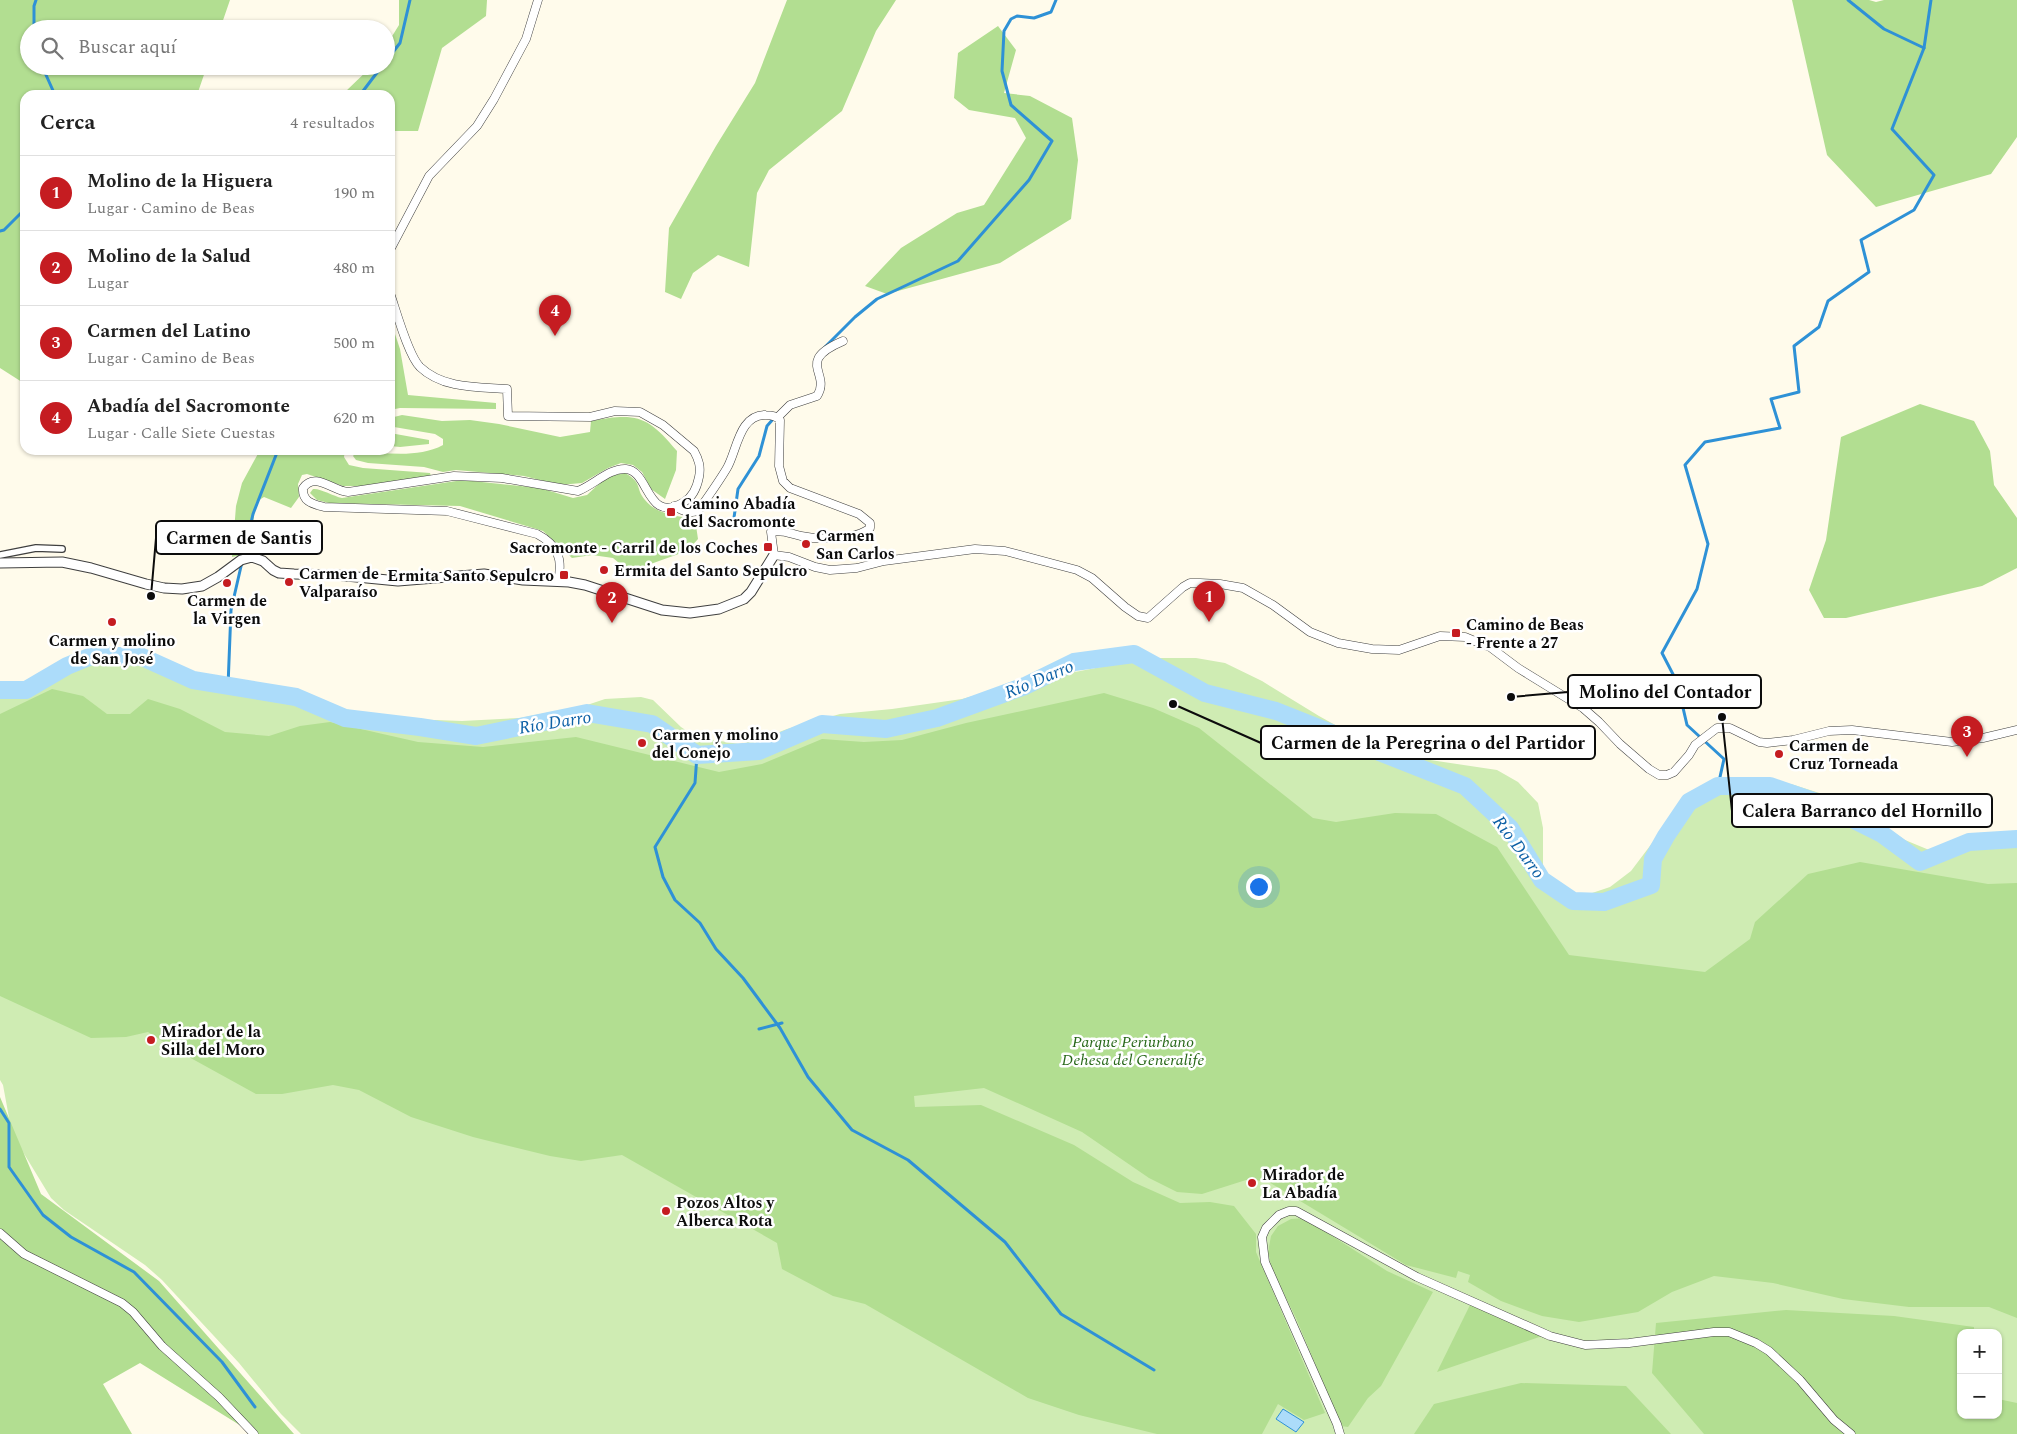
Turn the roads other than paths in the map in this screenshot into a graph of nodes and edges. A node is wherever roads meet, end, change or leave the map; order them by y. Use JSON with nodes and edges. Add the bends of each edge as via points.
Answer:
{"nodes":[{"id":1,"x":538,"y":0,"type":"edge"},
{"id":2,"x":395,"y":241,"type":"edge"},
{"id":3,"x":395,"y":306,"type":"edge"},
{"id":4,"x":843,"y":341,"type":"dead end"},
{"id":5,"x":778,"y":417,"type":"junction"},
{"id":6,"x":674,"y":506,"type":"junction"},
{"id":7,"x":62,"y":549,"type":"dead end"},
{"id":8,"x":0,"y":555,"type":"edge"},
{"id":9,"x":774,"y":555,"type":"junction"},
{"id":10,"x":0,"y":563,"type":"edge"},
{"id":11,"x":558,"y":581,"type":"junction"},
{"id":12,"x":2017,"y":730,"type":"edge"},
{"id":13,"x":0,"y":1233,"type":"edge"},
{"id":14,"x":254,"y":1434,"type":"edge"},
{"id":15,"x":1340,"y":1434,"type":"edge"},
{"id":16,"x":1851,"y":1434,"type":"edge"}],
"edges":[{"from":1,"to":2,"type":"street","via":[[526,38],[494,99],[476,126],[429,176]]},
{"from":3,"to":6,"type":"street","via":[[412,355],[420,366],[439,380],[466,387],[508,389],[508,416],[590,417],[632,411],[664,425],[694,451],[700,466],[692,494]]},
{"from":4,"to":5,"type":"street","via":[[822,352],[817,360],[821,387],[817,396],[790,405]]},
{"from":5,"to":6,"type":"street","via":[[761,415],[753,417],[747,424],[727,468],[698,511],[684,512]]},
{"from":5,"to":9,"type":"street","via":[[781,424],[779,466],[783,481],[801,493],[860,514],[867,519],[870,528],[836,538],[771,532]]},
{"from":6,"to":11,"type":"street","via":[[664,507],[653,501],[638,475],[629,469],[621,469],[578,491],[502,478],[465,476],[348,492],[317,481],[309,482],[303,488],[307,501],[324,507],[447,511],[538,534],[548,540],[558,554]]},
{"from":7,"to":8,"type":"street","via":[[36,548]]},
{"from":9,"to":11,"type":"street","via":[[744,599],[719,610],[690,613],[662,610],[585,585]]},
{"from":9,"to":12,"type":"street","via":[[823,569],[846,569],[899,558],[975,549],[1005,551],[1085,574],[1125,607],[1138,616],[1148,618],[1190,583],[1229,585],[1257,595],[1310,632],[1338,643],[1398,650],[1440,636],[1464,637],[1490,648],[1583,708],[1620,744],[1659,775],[1674,772],[1695,745],[1717,728],[1730,728],[1766,743],[1838,730],[1952,742]]},
{"from":10,"to":11,"type":"street","via":[[62,562],[146,584],[182,589],[202,586],[241,560],[252,557],[279,573],[383,580],[428,580],[484,574]]},
{"from":13,"to":14,"type":"street","via":[[24,1254],[128,1307],[162,1346],[219,1397]]},
{"from":15,"to":16,"type":"street","via":[[1265,1262],[1262,1237],[1266,1228],[1289,1211],[1316,1220],[1417,1276],[1559,1338],[1585,1345],[1729,1332],[1769,1351]]}]}
